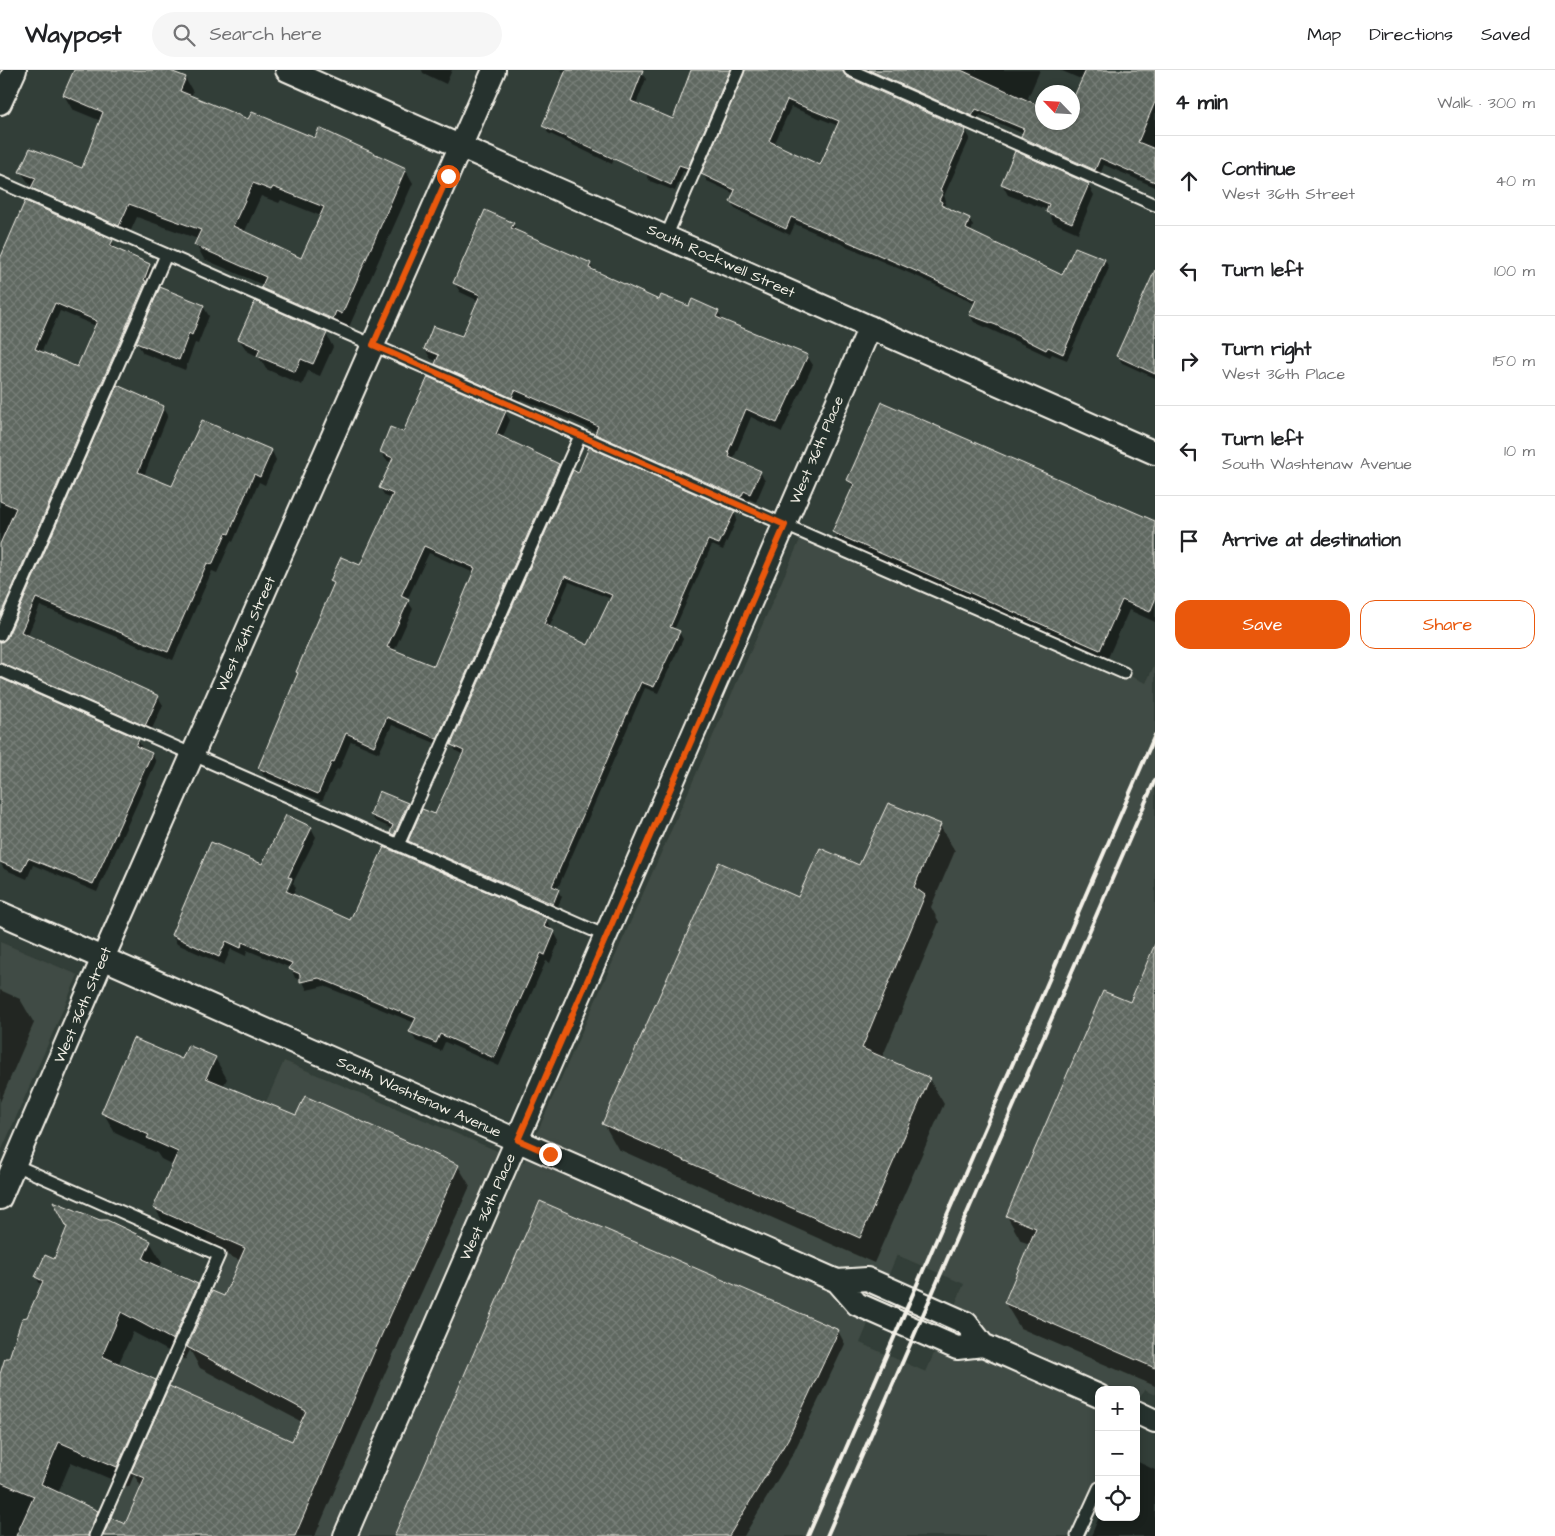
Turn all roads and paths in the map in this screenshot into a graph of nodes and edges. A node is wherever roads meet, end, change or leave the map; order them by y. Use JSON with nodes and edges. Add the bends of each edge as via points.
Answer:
{"nodes":[{"id":1,"x":15,"y":70,"type":"edge"},
{"id":2,"x":287,"y":70,"type":"edge"},
{"id":3,"x":494,"y":70,"type":"edge"},
{"id":4,"x":738,"y":70,"type":"edge"},
{"id":5,"x":850,"y":70,"type":"edge"},
{"id":6,"x":0,"y":103,"type":"edge"},
{"id":7,"x":460,"y":146,"type":"junction"},
{"id":8,"x":0,"y":182,"type":"edge"},
{"id":9,"x":1155,"y":205,"type":"edge"},
{"id":10,"x":666,"y":237,"type":"junction"},
{"id":11,"x":166,"y":255,"type":"junction"},
{"id":12,"x":870,"y":327,"type":"junction"},
{"id":13,"x":373,"y":345,"type":"junction"},
{"id":14,"x":580,"y":436,"type":"junction"},
{"id":15,"x":1155,"y":452,"type":"edge"},
{"id":16,"x":785,"y":525,"type":"junction"},
{"id":17,"x":0,"y":636,"type":"edge"},
{"id":18,"x":0,"y":670,"type":"edge"},
{"id":19,"x":1124,"y":673,"type":"dead end"},
{"id":20,"x":193,"y":754,"type":"junction"},
{"id":21,"x":398,"y":844,"type":"junction"},
{"id":22,"x":0,"y":912,"type":"edge"},
{"id":23,"x":606,"y":936,"type":"junction"},
{"id":24,"x":103,"y":958,"type":"junction"},
{"id":25,"x":518,"y":1140,"type":"junction"},
{"id":26,"x":15,"y":1164,"type":"junction"},
{"id":27,"x":0,"y":1198,"type":"edge"},
{"id":28,"x":1095,"y":1394,"type":"edge"},
{"id":29,"x":1140,"y":1414,"type":"edge"},
{"id":30,"x":1155,"y":1420,"type":"edge"},
{"id":31,"x":1095,"y":1497,"type":"edge"},
{"id":32,"x":95,"y":1536,"type":"edge"},
{"id":33,"x":345,"y":1536,"type":"edge"},
{"id":34,"x":1077,"y":1536,"type":"edge"}],
"edges":[{"from":1,"to":6,"type":"street"},
{"from":2,"to":7,"type":"street","name":"South Rockwell Street"},
{"from":3,"to":7,"type":"street","name":"West 36th Street"},
{"from":4,"to":10,"type":"lane"},
{"from":5,"to":9,"type":"lane"},
{"from":7,"to":10,"type":"street","name":"South Rockwell Street"},
{"from":7,"to":13,"type":"street","name":"West 36th Street"},
{"from":8,"to":11,"type":"lane"},
{"from":10,"to":12,"type":"street","name":"South Rockwell Street"},
{"from":11,"to":13,"type":"lane"},
{"from":11,"to":17,"type":"lane"},
{"from":12,"to":15,"type":"street","name":"South Rockwell Street"},
{"from":12,"to":16,"type":"street","name":"West 36th Place"},
{"from":13,"to":14,"type":"lane"},
{"from":13,"to":20,"type":"street","name":"West 36th Street"},
{"from":14,"to":16,"type":"lane"},
{"from":14,"to":21,"type":"lane"},
{"from":16,"to":19,"type":"lane"},
{"from":16,"to":23,"type":"street","name":"West 36th Place"},
{"from":18,"to":20,"type":"lane"},
{"from":20,"to":21,"type":"lane"},
{"from":20,"to":24,"type":"street","name":"West 36th Street"},
{"from":21,"to":23,"type":"lane"},
{"from":22,"to":24,"type":"street","name":"South Washtenaw Avenue"},
{"from":23,"to":25,"type":"street","name":"West 36th Place"},
{"from":24,"to":25,"type":"street","name":"South Washtenaw Avenue"},
{"from":24,"to":26,"type":"street","name":"West 36th Street"},
{"from":25,"to":28,"type":"street","name":"South Washtenaw Avenue","via":[[837,1280],[857,1304],[866,1308],[957,1348],[983,1345]]},
{"from":25,"to":33,"type":"street","name":"West 36th Place"},
{"from":26,"to":27,"type":"street","name":"West 36th Street"},
{"from":26,"to":32,"type":"lane","via":[[219,1255]]},
{"from":29,"to":30,"type":"street"},
{"from":31,"to":34,"type":"lane"}]}
